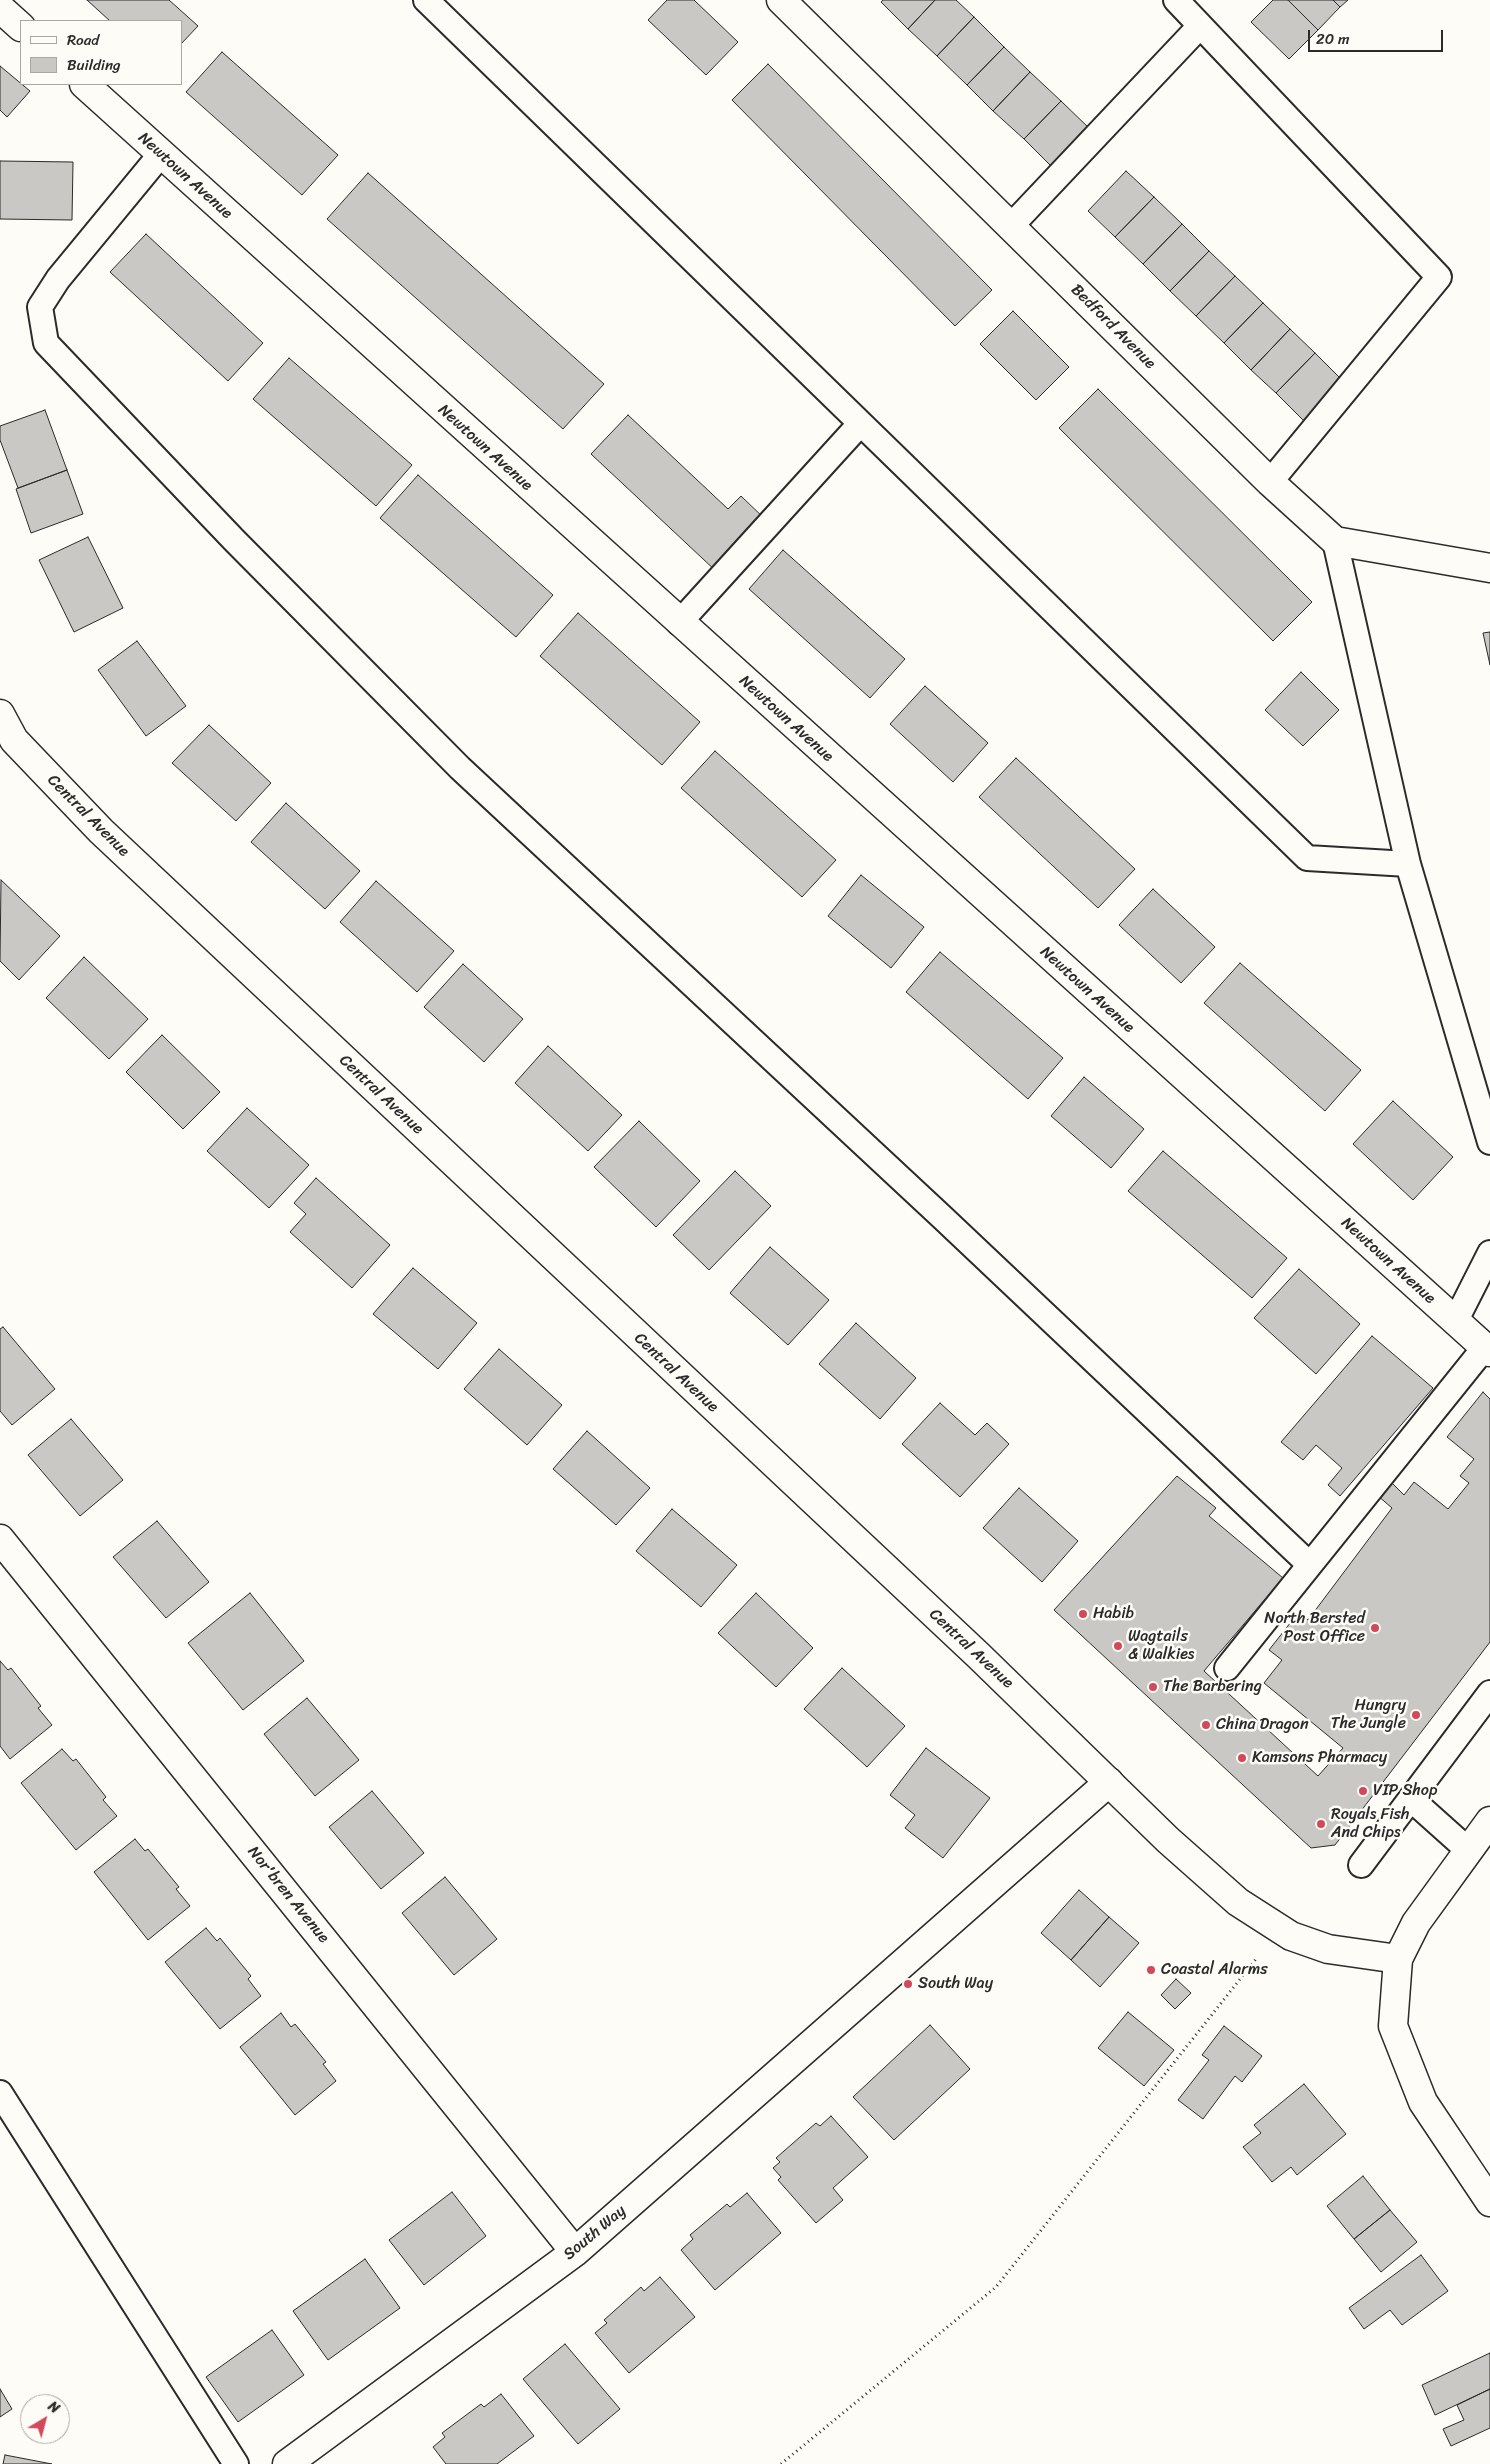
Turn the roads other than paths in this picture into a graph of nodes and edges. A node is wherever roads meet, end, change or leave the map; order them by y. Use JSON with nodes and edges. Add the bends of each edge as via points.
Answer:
{"nodes":[{"id":1,"x":426,"y":0,"type":"edge"},
{"id":2,"x":781,"y":0,"type":"edge"},
{"id":3,"x":1176,"y":0,"type":"edge"},
{"id":4,"x":0,"y":8,"type":"edge"},
{"id":5,"x":20,"y":26,"type":"edge"},
{"id":6,"x":1200,"y":26,"type":"junction"},
{"id":7,"x":85,"y":85,"type":"edge"},
{"id":8,"x":161,"y":154,"type":"junction"},
{"id":9,"x":1011,"y":226,"type":"junction"},
{"id":10,"x":860,"y":424,"type":"junction"},
{"id":11,"x":1270,"y":482,"type":"junction"},
{"id":12,"x":1335,"y":541,"type":"junction"},
{"id":13,"x":1490,"y":568,"type":"edge"},
{"id":14,"x":679,"y":623,"type":"junction"},
{"id":15,"x":0,"y":714,"type":"edge"},
{"id":16,"x":1408,"y":864,"type":"junction"},
{"id":17,"x":1490,"y":1142,"type":"edge"},
{"id":18,"x":1490,"y":1253,"type":"edge"},
{"id":19,"x":1455,"y":1322,"type":"junction"},
{"id":20,"x":1487,"y":1350,"type":"edge"},
{"id":21,"x":0,"y":1539,"type":"edge"},
{"id":22,"x":1309,"y":1564,"type":"junction"},
{"id":23,"x":1227,"y":1668,"type":"dead end"},
{"id":24,"x":1490,"y":1693,"type":"edge"},
{"id":25,"x":1109,"y":1782,"type":"junction"},
{"id":26,"x":1411,"y":1799,"type":"junction"},
{"id":27,"x":1490,"y":1822,"type":"edge"},
{"id":28,"x":1468,"y":1850,"type":"junction"},
{"id":29,"x":1361,"y":1865,"type":"dead end"},
{"id":30,"x":1398,"y":1959,"type":"junction"},
{"id":31,"x":0,"y":2093,"type":"edge"},
{"id":32,"x":1490,"y":2202,"type":"edge"},
{"id":33,"x":575,"y":2252,"type":"junction"},
{"id":34,"x":236,"y":2464,"type":"edge"},
{"id":35,"x":288,"y":2464,"type":"edge"}],
"edges":[{"from":1,"to":10,"type":"lane"},
{"from":2,"to":9,"type":"street","name":"Bedford Avenue"},
{"from":3,"to":6,"type":"lane"},
{"from":4,"to":5,"type":"street"},
{"from":6,"to":9,"type":"lane"},
{"from":6,"to":11,"type":"lane","via":[[1439,277]]},
{"from":7,"to":8,"type":"street","name":"Newtown Avenue"},
{"from":8,"to":14,"type":"street","name":"Newtown Avenue"},
{"from":8,"to":22,"type":"lane","via":[[58,279],[40,307],[46,343],[234,540],[460,768],[929,1204]]},
{"from":9,"to":11,"type":"street","name":"Bedford Avenue"},
{"from":10,"to":14,"type":"lane"},
{"from":10,"to":16,"type":"lane","via":[[1307,858]]},
{"from":11,"to":12,"type":"street","name":"Bedford Avenue"},
{"from":12,"to":13,"type":"street"},
{"from":12,"to":16,"type":"lane"},
{"from":14,"to":19,"type":"street","name":"Newtown Avenue"},
{"from":15,"to":25,"type":"street","name":"Central Avenue","via":[[14,740],[108,837],[972,1649]]},
{"from":16,"to":17,"type":"lane"},
{"from":18,"to":19,"type":"lane"},
{"from":19,"to":20,"type":"street","name":"Newtown Avenue"},
{"from":20,"to":22,"type":"lane"},
{"from":21,"to":33,"type":"street","name":"Nor'bren Avenue"},
{"from":22,"to":23,"type":"lane"},
{"from":24,"to":26,"type":"lane"},
{"from":25,"to":30,"type":"street","name":"Central Avenue","via":[[1238,1902],[1291,1936],[1328,1949]]},
{"from":25,"to":33,"type":"street","name":"South Way"},
{"from":26,"to":28,"type":"lane"},
{"from":26,"to":29,"type":"lane"},
{"from":27,"to":28,"type":"street"},
{"from":28,"to":30,"type":"street","via":[[1416,1923]]},
{"from":30,"to":32,"type":"street","via":[[1393,2026],[1423,2102]]},
{"from":31,"to":34,"type":"lane"},
{"from":33,"to":35,"type":"street","name":"South Way"}]}
